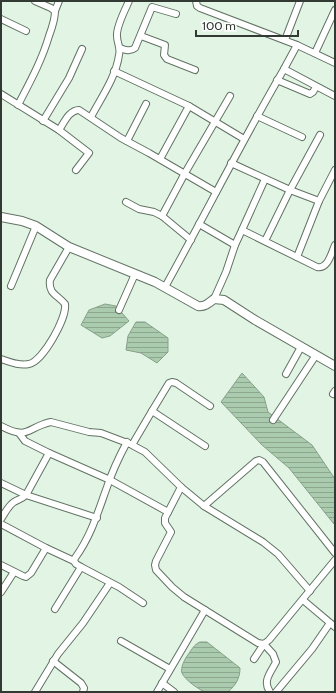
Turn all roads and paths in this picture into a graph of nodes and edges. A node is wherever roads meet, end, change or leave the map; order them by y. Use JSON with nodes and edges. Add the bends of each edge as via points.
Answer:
{"nodes":[{"id":1,"x":35,"y":1,"type":"edge"},
{"id":2,"x":59,"y":1,"type":"edge"},
{"id":3,"x":129,"y":1,"type":"edge"},
{"id":4,"x":196,"y":1,"type":"edge"},
{"id":5,"x":300,"y":1,"type":"edge"},
{"id":6,"x":335,"y":10,"type":"edge"},
{"id":7,"x":55,"y":11,"type":"junction"},
{"id":8,"x":176,"y":14,"type":"dead end"},
{"id":9,"x":1,"y":19,"type":"edge"},
{"id":10,"x":26,"y":31,"type":"dead end"},
{"id":11,"x":140,"y":36,"type":"junction"},
{"id":12,"x":285,"y":40,"type":"junction"},
{"id":13,"x":297,"y":45,"type":"junction"},
{"id":14,"x":120,"y":48,"type":"junction"},
{"id":15,"x":82,"y":49,"type":"dead end"},
{"id":16,"x":315,"y":53,"type":"junction"},
{"id":17,"x":335,"y":63,"type":"edge"},
{"id":18,"x":284,"y":69,"type":"junction"},
{"id":19,"x":195,"y":70,"type":"dead end"},
{"id":20,"x":114,"y":71,"type":"junction"},
{"id":21,"x":278,"y":80,"type":"junction"},
{"id":22,"x":316,"y":86,"type":"junction"},
{"id":23,"x":1,"y":94,"type":"edge"},
{"id":24,"x":230,"y":96,"type":"dead end"},
{"id":25,"x":335,"y":96,"type":"edge"},
{"id":26,"x":146,"y":104,"type":"dead end"},
{"id":27,"x":18,"y":105,"type":"junction"},
{"id":28,"x":189,"y":106,"type":"junction"},
{"id":29,"x":256,"y":116,"type":"junction"},
{"id":30,"x":91,"y":117,"type":"junction"},
{"id":31,"x":43,"y":121,"type":"junction"},
{"id":32,"x":215,"y":121,"type":"junction"},
{"id":33,"x":59,"y":130,"type":"junction"},
{"id":34,"x":320,"y":135,"type":"dead end"},
{"id":35,"x":302,"y":137,"type":"dead end"},
{"id":36,"x":244,"y":139,"type":"junction"},
{"id":37,"x":127,"y":141,"type":"junction"},
{"id":38,"x":160,"y":159,"type":"junction"},
{"id":39,"x":232,"y":163,"type":"junction"},
{"id":40,"x":76,"y":170,"type":"dead end"},
{"id":41,"x":335,"y":170,"type":"edge"},
{"id":42,"x":184,"y":173,"type":"junction"},
{"id":43,"x":265,"y":179,"type":"junction"},
{"id":44,"x":290,"y":190,"type":"junction"},
{"id":45,"x":216,"y":192,"type":"junction"},
{"id":46,"x":319,"y":201,"type":"junction"},
{"id":47,"x":126,"y":202,"type":"dead end"},
{"id":48,"x":162,"y":216,"type":"junction"},
{"id":49,"x":1,"y":217,"type":"edge"},
{"id":50,"x":199,"y":224,"type":"junction"},
{"id":51,"x":36,"y":226,"type":"junction"},
{"id":52,"x":242,"y":230,"type":"junction"},
{"id":53,"x":191,"y":240,"type":"junction"},
{"id":54,"x":265,"y":241,"type":"junction"},
{"id":55,"x":235,"y":245,"type":"junction"},
{"id":56,"x":335,"y":245,"type":"edge"},
{"id":57,"x":69,"y":247,"type":"junction"},
{"id":58,"x":297,"y":257,"type":"junction"},
{"id":59,"x":135,"y":274,"type":"junction"},
{"id":60,"x":11,"y":286,"type":"dead end"},
{"id":61,"x":165,"y":287,"type":"junction"},
{"id":62,"x":214,"y":299,"type":"junction"},
{"id":63,"x":119,"y":310,"type":"dead end"},
{"id":64,"x":301,"y":347,"type":"junction"},
{"id":65,"x":316,"y":355,"type":"junction"},
{"id":66,"x":1,"y":358,"type":"edge"},
{"id":67,"x":335,"y":366,"type":"edge"},
{"id":68,"x":286,"y":374,"type":"dead end"},
{"id":69,"x":210,"y":406,"type":"dead end"},
{"id":70,"x":152,"y":411,"type":"junction"},
{"id":71,"x":273,"y":420,"type":"dead end"},
{"id":72,"x":1,"y":426,"type":"edge"},
{"id":73,"x":19,"y":433,"type":"junction"},
{"id":74,"x":130,"y":444,"type":"junction"},
{"id":75,"x":205,"y":446,"type":"dead end"},
{"id":76,"x":49,"y":453,"type":"junction"},
{"id":77,"x":110,"y":480,"type":"junction"},
{"id":78,"x":1,"y":483,"type":"edge"},
{"id":79,"x":181,"y":487,"type":"junction"},
{"id":80,"x":26,"y":495,"type":"junction"},
{"id":81,"x":204,"y":506,"type":"junction"},
{"id":82,"x":168,"y":512,"type":"junction"},
{"id":83,"x":97,"y":518,"type":"junction"},
{"id":84,"x":1,"y":519,"type":"edge"},
{"id":85,"x":1,"y":524,"type":"edge"},
{"id":86,"x":46,"y":548,"type":"junction"},
{"id":87,"x":335,"y":553,"type":"edge"},
{"id":88,"x":335,"y":560,"type":"edge"},
{"id":89,"x":74,"y":561,"type":"junction"},
{"id":90,"x":1,"y":566,"type":"edge"},
{"id":91,"x":81,"y":567,"type":"junction"},
{"id":92,"x":14,"y":572,"type":"junction"},
{"id":93,"x":110,"y":583,"type":"junction"},
{"id":94,"x":310,"y":591,"type":"junction"},
{"id":95,"x":1,"y":592,"type":"edge"},
{"id":96,"x":303,"y":600,"type":"junction"},
{"id":97,"x":143,"y":603,"type":"dead end"},
{"id":98,"x":55,"y":609,"type":"dead end"},
{"id":99,"x":205,"y":610,"type":"junction"},
{"id":100,"x":333,"y":625,"type":"edge"},
{"id":101,"x":121,"y":640,"type":"dead end"},
{"id":102,"x":264,"y":644,"type":"junction"},
{"id":103,"x":254,"y":659,"type":"dead end"},
{"id":104,"x":53,"y":661,"type":"junction"},
{"id":105,"x":170,"y":669,"type":"junction"},
{"id":106,"x":162,"y":683,"type":"junction"},
{"id":107,"x":35,"y":692,"type":"edge"},
{"id":108,"x":83,"y":692,"type":"edge"},
{"id":109,"x":157,"y":692,"type":"edge"},
{"id":110,"x":174,"y":692,"type":"edge"},
{"id":111,"x":270,"y":692,"type":"edge"},
{"id":112,"x":276,"y":692,"type":"edge"}],
"edges":[{"from":1,"to":7,"type":"street"},
{"from":2,"to":7,"type":"street"},
{"from":3,"to":14,"type":"street","via":[[117,30]]},
{"from":4,"to":12,"type":"street","via":[[200,8]]},
{"from":5,"to":12,"type":"street"},
{"from":6,"to":16,"type":"street"},
{"from":7,"to":27,"type":"street","via":[[43,54]]},
{"from":8,"to":11,"type":"street","via":[[152,7]]},
{"from":9,"to":10,"type":"street"},
{"from":11,"to":14,"type":"street","via":[[138,44],[132,50]]},
{"from":11,"to":19,"type":"street","via":[[165,45],[164,55],[167,59]]},
{"from":12,"to":13,"type":"street"},
{"from":13,"to":16,"type":"street"},
{"from":13,"to":18,"type":"street"},
{"from":14,"to":20,"type":"street"},
{"from":15,"to":31,"type":"street","via":[[69,78]]},
{"from":16,"to":17,"type":"street"},
{"from":18,"to":21,"type":"street"},
{"from":18,"to":22,"type":"street"},
{"from":20,"to":28,"type":"street"},
{"from":20,"to":30,"type":"street"},
{"from":21,"to":22,"type":"street","via":[[310,94]]},
{"from":21,"to":29,"type":"street"},
{"from":22,"to":25,"type":"street"},
{"from":23,"to":27,"type":"street"},
{"from":24,"to":32,"type":"street"},
{"from":26,"to":37,"type":"street"},
{"from":27,"to":31,"type":"street"},
{"from":28,"to":32,"type":"street"},
{"from":28,"to":38,"type":"street"},
{"from":29,"to":35,"type":"street"},
{"from":29,"to":36,"type":"street"},
{"from":30,"to":33,"type":"street","via":[[75,110]]},
{"from":30,"to":37,"type":"street"},
{"from":31,"to":33,"type":"street"},
{"from":32,"to":36,"type":"street"},
{"from":32,"to":42,"type":"street"},
{"from":33,"to":40,"type":"street","via":[[89,152]]},
{"from":34,"to":44,"type":"street"},
{"from":36,"to":39,"type":"street"},
{"from":37,"to":38,"type":"street"},
{"from":38,"to":42,"type":"street"},
{"from":39,"to":43,"type":"street"},
{"from":39,"to":45,"type":"street"},
{"from":41,"to":46,"type":"street"},
{"from":42,"to":45,"type":"street"},
{"from":42,"to":48,"type":"street"},
{"from":43,"to":44,"type":"street"},
{"from":43,"to":52,"type":"street"},
{"from":44,"to":46,"type":"street"},
{"from":44,"to":54,"type":"street"},
{"from":45,"to":50,"type":"street"},
{"from":46,"to":58,"type":"street"},
{"from":47,"to":48,"type":"street"},
{"from":48,"to":53,"type":"street"},
{"from":49,"to":51,"type":"street"},
{"from":50,"to":53,"type":"street"},
{"from":50,"to":55,"type":"street"},
{"from":51,"to":57,"type":"street"},
{"from":51,"to":60,"type":"street"},
{"from":52,"to":54,"type":"street"},
{"from":52,"to":55,"type":"street"},
{"from":53,"to":61,"type":"street"},
{"from":54,"to":58,"type":"street"},
{"from":55,"to":62,"type":"street"},
{"from":56,"to":58,"type":"street","via":[[322,268]]},
{"from":57,"to":59,"type":"street"},
{"from":57,"to":66,"type":"street","via":[[49,286],[65,304],[65,312],[43,354],[30,364],[22,365]]},
{"from":59,"to":61,"type":"street"},
{"from":59,"to":63,"type":"street"},
{"from":61,"to":62,"type":"street","via":[[198,306],[206,305]]},
{"from":62,"to":64,"type":"street","via":[[224,300]]},
{"from":64,"to":65,"type":"street"},
{"from":64,"to":68,"type":"street"},
{"from":65,"to":67,"type":"street"},
{"from":65,"to":71,"type":"street"},
{"from":69,"to":70,"type":"street","via":[[172,382]]},
{"from":70,"to":74,"type":"street"},
{"from":70,"to":75,"type":"street"},
{"from":72,"to":73,"type":"street"},
{"from":73,"to":74,"type":"street","via":[[29,432],[51,422],[101,433]]},
{"from":73,"to":76,"type":"street","via":[[25,440]]},
{"from":74,"to":77,"type":"street","via":[[118,460]]},
{"from":74,"to":79,"type":"street","via":[[145,452]]},
{"from":76,"to":77,"type":"street"},
{"from":76,"to":80,"type":"street"},
{"from":77,"to":82,"type":"street"},
{"from":77,"to":83,"type":"street"},
{"from":78,"to":80,"type":"street"},
{"from":79,"to":81,"type":"street"},
{"from":79,"to":82,"type":"street"},
{"from":80,"to":83,"type":"street"},
{"from":80,"to":84,"type":"street","via":[[10,505]]},
{"from":81,"to":87,"type":"street","via":[[259,460]]},
{"from":81,"to":94,"type":"street","via":[[278,554]]},
{"from":82,"to":99,"type":"street","via":[[165,523],[171,535],[156,561],[156,570],[184,597]]},
{"from":83,"to":89,"type":"street"},
{"from":85,"to":86,"type":"street"},
{"from":86,"to":89,"type":"street"},
{"from":86,"to":92,"type":"street","via":[[29,576]]},
{"from":88,"to":94,"type":"street"},
{"from":89,"to":91,"type":"street"},
{"from":90,"to":92,"type":"street"},
{"from":91,"to":93,"type":"street"},
{"from":91,"to":98,"type":"street"},
{"from":92,"to":95,"type":"street"},
{"from":93,"to":97,"type":"street"},
{"from":93,"to":104,"type":"street"},
{"from":94,"to":96,"type":"street"},
{"from":96,"to":100,"type":"street"},
{"from":96,"to":102,"type":"street"},
{"from":99,"to":102,"type":"street","via":[[258,643]]},
{"from":99,"to":105,"type":"street"},
{"from":100,"to":112,"type":"street"},
{"from":101,"to":105,"type":"street"},
{"from":102,"to":103,"type":"street"},
{"from":102,"to":111,"type":"street","via":[[276,662],[266,680]]},
{"from":104,"to":107,"type":"street"},
{"from":104,"to":108,"type":"street","via":[[81,683]]},
{"from":105,"to":106,"type":"street"},
{"from":106,"to":109,"type":"street"},
{"from":106,"to":110,"type":"street"}]}
